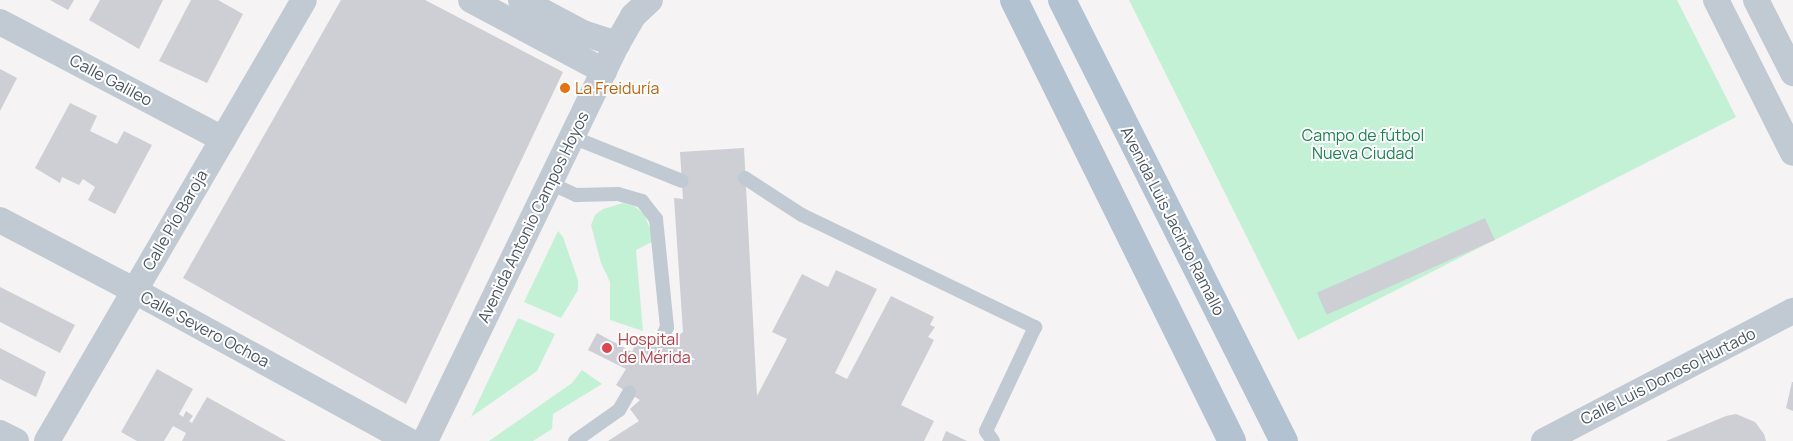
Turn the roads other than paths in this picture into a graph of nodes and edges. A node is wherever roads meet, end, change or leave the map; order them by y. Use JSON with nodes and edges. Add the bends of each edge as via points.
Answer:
{"nodes":[{"id":1,"x":471,"y":0,"type":"edge"},
{"id":2,"x":521,"y":0,"type":"edge"},
{"id":3,"x":650,"y":0,"type":"edge"},
{"id":4,"x":1014,"y":0,"type":"edge"},
{"id":5,"x":1062,"y":0,"type":"edge"},
{"id":6,"x":1716,"y":0,"type":"edge"},
{"id":7,"x":1756,"y":0,"type":"edge"},
{"id":8,"x":300,"y":1,"type":"edge"},
{"id":9,"x":0,"y":22,"type":"edge"},
{"id":10,"x":617,"y":44,"type":"junction"},
{"id":11,"x":604,"y":71,"type":"junction"},
{"id":12,"x":1793,"y":73,"type":"edge"},
{"id":13,"x":572,"y":137,"type":"junction"},
{"id":14,"x":223,"y":139,"type":"junction"},
{"id":15,"x":1793,"y":153,"type":"edge"},
{"id":16,"x":745,"y":178,"type":"dead end"},
{"id":17,"x":682,"y":181,"type":"dead end"},
{"id":18,"x":550,"y":183,"type":"junction"},
{"id":19,"x":0,"y":220,"type":"edge"},
{"id":20,"x":135,"y":291,"type":"junction"},
{"id":21,"x":1793,"y":311,"type":"edge"},
{"id":22,"x":660,"y":342,"type":"dead end"},
{"id":23,"x":629,"y":394,"type":"dead end"},
{"id":24,"x":0,"y":433,"type":"edge"},
{"id":25,"x":54,"y":439,"type":"edge"},
{"id":26,"x":16,"y":441,"type":"edge"},
{"id":27,"x":409,"y":441,"type":"edge"},
{"id":28,"x":425,"y":441,"type":"edge"},
{"id":29,"x":575,"y":441,"type":"edge"},
{"id":30,"x":993,"y":441,"type":"edge"},
{"id":31,"x":1232,"y":441,"type":"edge"},
{"id":32,"x":1284,"y":441,"type":"edge"},
{"id":33,"x":1544,"y":441,"type":"edge"}],
"edges":[{"from":1,"to":11,"type":"street"},
{"from":2,"to":10,"type":"street","via":[[583,33]]},
{"from":3,"to":10,"type":"street","name":"Avenida Antonio Campos Hoyos","via":[[633,16]]},
{"from":4,"to":31,"type":"main road"},
{"from":5,"to":32,"type":"main road","name":"Avenida Luis Jacinto Ramallo"},
{"from":6,"to":15,"type":"street"},
{"from":7,"to":12,"type":"street"},
{"from":8,"to":14,"type":"street","name":"Calle Pío Baroja"},
{"from":9,"to":14,"type":"street","name":"Calle Galileo"},
{"from":10,"to":11,"type":"street","name":"Avenida Antonio Campos Hoyos"},
{"from":11,"to":13,"type":"street","name":"Avenida Antonio Campos Hoyos"},
{"from":13,"to":17,"type":"lane"},
{"from":13,"to":18,"type":"street","name":"Avenida Antonio Campos Hoyos"},
{"from":14,"to":20,"type":"street","name":"Calle Pío Baroja"},
{"from":16,"to":30,"type":"lane","via":[[802,215],[1035,327],[986,431]]},
{"from":18,"to":22,"type":"lane","via":[[576,196],[618,194],[642,201],[656,220],[667,326]]},
{"from":18,"to":28,"type":"street","name":"Avenida Antonio Campos Hoyos"},
{"from":19,"to":20,"type":"street","name":"Calle Severo Ochoa"},
{"from":20,"to":25,"type":"street","name":"Calle Pío Baroja"},
{"from":20,"to":27,"type":"street","name":"Calle Severo Ochoa"},
{"from":21,"to":33,"type":"street","name":"Calle Luis Donoso Hurtado"},
{"from":23,"to":29,"type":"lane","via":[[620,410]]},
{"from":24,"to":26,"type":"street"}]}
